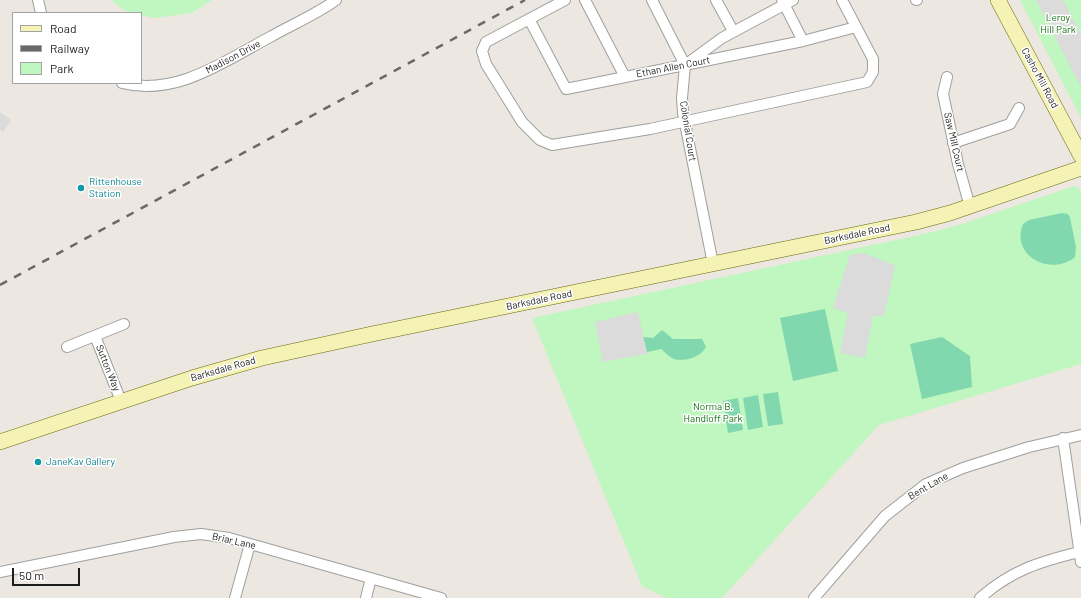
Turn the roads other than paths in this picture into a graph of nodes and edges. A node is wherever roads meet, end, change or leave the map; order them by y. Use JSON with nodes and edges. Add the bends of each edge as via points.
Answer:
{"nodes":[{"id":1,"x":38,"y":0,"type":"edge"},
{"id":2,"x":336,"y":0,"type":"edge"},
{"id":3,"x":565,"y":0,"type":"edge"},
{"id":4,"x":585,"y":0,"type":"edge"},
{"id":5,"x":652,"y":0,"type":"edge"},
{"id":6,"x":716,"y":0,"type":"edge"},
{"id":7,"x":842,"y":0,"type":"edge"},
{"id":8,"x":998,"y":0,"type":"edge"},
{"id":9,"x":786,"y":2,"type":"edge"},
{"id":10,"x":41,"y":12,"type":"edge"},
{"id":11,"x":529,"y":19,"type":"junction"},
{"id":12,"x":856,"y":27,"type":"junction"},
{"id":13,"x":733,"y":31,"type":"junction"},
{"id":14,"x":803,"y":41,"type":"junction"},
{"id":15,"x":685,"y":65,"type":"junction"},
{"id":16,"x":625,"y":77,"type":"junction"},
{"id":17,"x":947,"y":77,"type":"dead end"},
{"id":18,"x":127,"y":84,"type":"edge"},
{"id":19,"x":1019,"y":108,"type":"dead end"},
{"id":20,"x":685,"y":122,"type":"junction"},
{"id":21,"x":953,"y":143,"type":"junction"},
{"id":22,"x":1081,"y":156,"type":"edge"},
{"id":23,"x":1081,"y":168,"type":"edge"},
{"id":24,"x":970,"y":207,"type":"junction"},
{"id":25,"x":713,"y":264,"type":"junction"},
{"id":26,"x":124,"y":324,"type":"dead end"},
{"id":27,"x":95,"y":336,"type":"junction"},
{"id":28,"x":67,"y":347,"type":"dead end"},
{"id":29,"x":121,"y":401,"type":"junction"},
{"id":30,"x":1081,"y":435,"type":"edge"},
{"id":31,"x":1063,"y":438,"type":"junction"},
{"id":32,"x":0,"y":442,"type":"edge"},
{"id":33,"x":250,"y":544,"type":"junction"},
{"id":34,"x":1080,"y":552,"type":"junction"},
{"id":35,"x":1081,"y":562,"type":"edge"},
{"id":36,"x":0,"y":572,"type":"edge"},
{"id":37,"x":371,"y":578,"type":"junction"},
{"id":38,"x":235,"y":598,"type":"edge"},
{"id":39,"x":366,"y":598,"type":"edge"},
{"id":40,"x":441,"y":598,"type":"edge"},
{"id":41,"x":814,"y":598,"type":"edge"},
{"id":42,"x":980,"y":598,"type":"edge"}],
"edges":[{"from":1,"to":10,"type":"street"},
{"from":2,"to":18,"type":"street","name":"Madison Drive","via":[[194,78],[160,86]]},
{"from":3,"to":11,"type":"street"},
{"from":4,"to":16,"type":"street"},
{"from":5,"to":15,"type":"street"},
{"from":6,"to":13,"type":"street"},
{"from":7,"to":12,"type":"street"},
{"from":8,"to":22,"type":"street","name":"Casho Mill Road"},
{"from":9,"to":13,"type":"street"},
{"from":9,"to":14,"type":"street"},
{"from":11,"to":16,"type":"street","name":"Ethan Allen Court","via":[[566,89]]},
{"from":11,"to":20,"type":"street","via":[[486,42],[482,51],[486,64],[522,122],[540,140],[552,145]]},
{"from":12,"to":14,"type":"street","name":"Ethan Allen Court"},
{"from":12,"to":20,"type":"street","via":[[873,59],[873,72],[867,82]]},
{"from":13,"to":15,"type":"street"},
{"from":14,"to":15,"type":"street","name":"Ethan Allen Court"},
{"from":15,"to":16,"type":"street","name":"Ethan Allen Court"},
{"from":15,"to":20,"type":"street","name":"Colonial Court","via":[[682,98]]},
{"from":17,"to":21,"type":"street","name":"Saw Mill Court","via":[[943,94]]},
{"from":19,"to":21,"type":"street","via":[[1010,124]]},
{"from":20,"to":25,"type":"street","name":"Colonial Court"},
{"from":21,"to":24,"type":"street","name":"Saw Mill Court"},
{"from":23,"to":24,"type":"street","name":"Barksdale Road"},
{"from":24,"to":25,"type":"street","name":"Barksdale Road","via":[[916,222]]},
{"from":25,"to":29,"type":"street","name":"Barksdale Road","via":[[302,348],[219,370]]},
{"from":26,"to":27,"type":"street","name":"Sutton Way"},
{"from":27,"to":28,"type":"street","name":"Sutton Way"},
{"from":27,"to":29,"type":"street","name":"Sutton Way"},
{"from":29,"to":32,"type":"street","name":"Barksdale Road"},
{"from":30,"to":31,"type":"street","name":"Bent Lane"},
{"from":31,"to":34,"type":"street"},
{"from":31,"to":41,"type":"street","name":"Bent Lane","via":[[963,468],[926,484],[885,516]]},
{"from":33,"to":36,"type":"street","name":"Briar Lane","via":[[214,535],[188,535]]},
{"from":33,"to":37,"type":"street","name":"Briar Lane"},
{"from":33,"to":38,"type":"street"},
{"from":34,"to":35,"type":"street"},
{"from":34,"to":42,"type":"street","via":[[1041,561],[1014,573]]},
{"from":37,"to":39,"type":"street"},
{"from":37,"to":40,"type":"street","name":"Briar Lane"}]}
